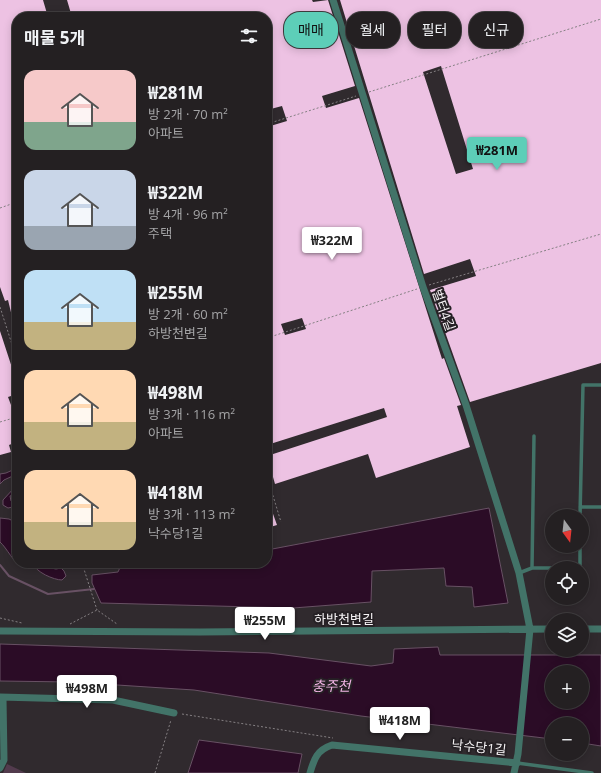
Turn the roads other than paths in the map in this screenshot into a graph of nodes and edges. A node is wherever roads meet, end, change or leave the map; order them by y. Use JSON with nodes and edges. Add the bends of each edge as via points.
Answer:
{"nodes":[{"id":1,"x":333,"y":0,"type":"edge"},
{"id":2,"x":601,"y":385,"type":"edge"},
{"id":3,"x":534,"y":436,"type":"dead end"},
{"id":4,"x":580,"y":507,"type":"joint"},
{"id":5,"x":601,"y":507,"type":"edge"},
{"id":6,"x":532,"y":568,"type":"junction"},
{"id":7,"x":545,"y":568,"type":"edge"},
{"id":8,"x":519,"y":573,"type":"junction"},
{"id":9,"x":530,"y":629,"type":"junction"},
{"id":10,"x":545,"y":629,"type":"edge"},
{"id":11,"x":589,"y":629,"type":"edge"},
{"id":12,"x":601,"y":629,"type":"edge"},
{"id":13,"x":0,"y":631,"type":"edge"},
{"id":14,"x":2,"y":698,"type":"edge"},
{"id":15,"x":174,"y":713,"type":"road end"},
{"id":16,"x":518,"y":763,"type":"junction"},
{"id":17,"x":0,"y":768,"type":"edge"},
{"id":18,"x":310,"y":773,"type":"edge"},
{"id":19,"x":514,"y":773,"type":"edge"},
{"id":20,"x":592,"y":773,"type":"edge"}],
"edges":[{"from":1,"to":8,"type":"street","name":"벌터4길","via":[[423,287],[466,405]]},
{"from":2,"to":4,"type":"lane","via":[[583,385]]},
{"from":3,"to":6,"type":"lane"},
{"from":4,"to":5,"type":"lane"},
{"from":6,"to":7,"type":"lane"},
{"from":6,"to":8,"type":"lane"},
{"from":8,"to":9,"type":"street","name":"벌터4길"},
{"from":9,"to":10,"type":"street","name":"하방천변길"},
{"from":9,"to":13,"type":"street","name":"하방천변길"},
{"from":9,"to":16,"type":"street","name":"벌터4길"},
{"from":11,"to":12,"type":"street"},
{"from":14,"to":15,"type":"street","via":[[113,700]]},
{"from":14,"to":17,"type":"street","via":[[4,760]]},
{"from":16,"to":18,"type":"street","name":"낙수당1길","via":[[332,745],[320,750],[315,756]]},
{"from":16,"to":19,"type":"street"},
{"from":16,"to":20,"type":"lane"}]}
